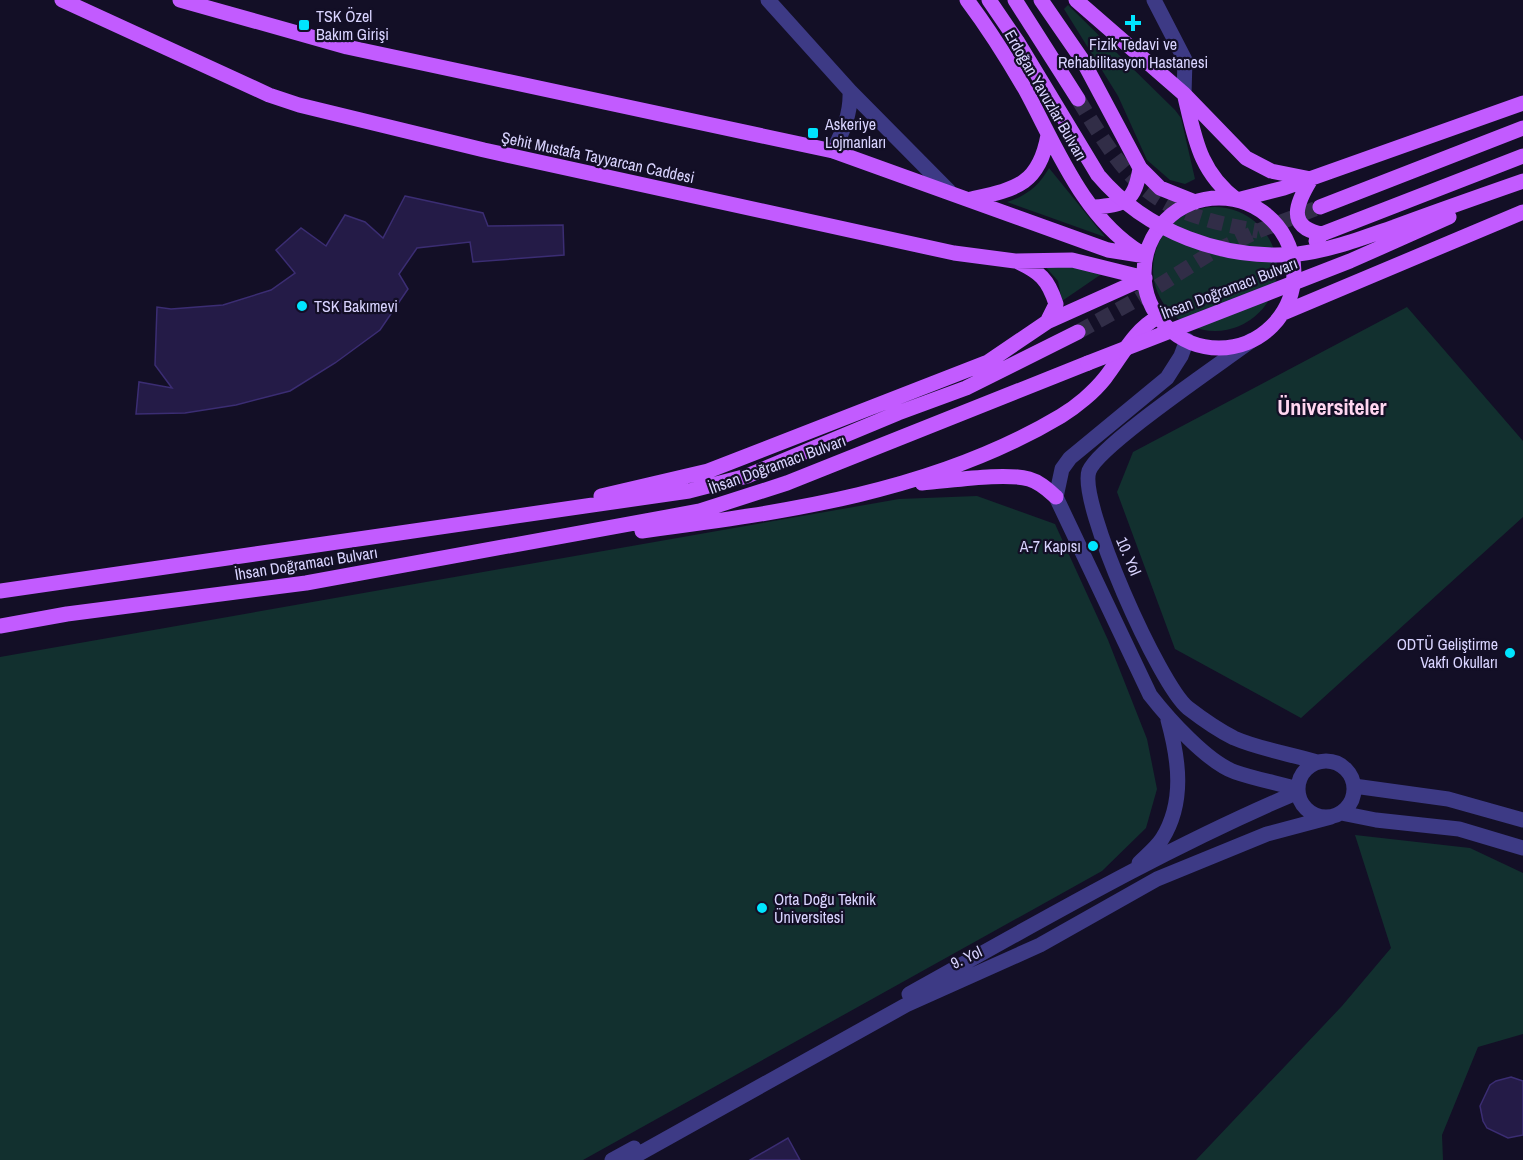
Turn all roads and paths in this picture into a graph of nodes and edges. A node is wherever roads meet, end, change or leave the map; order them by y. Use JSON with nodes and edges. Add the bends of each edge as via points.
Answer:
{"nodes":[{"id":1,"x":62,"y":0,"type":"edge"},
{"id":2,"x":180,"y":0,"type":"edge"},
{"id":3,"x":768,"y":0,"type":"edge"},
{"id":4,"x":967,"y":0,"type":"edge"},
{"id":5,"x":989,"y":0,"type":"edge"},
{"id":6,"x":1015,"y":0,"type":"edge"},
{"id":7,"x":1041,"y":0,"type":"edge"},
{"id":8,"x":1076,"y":0,"type":"edge"},
{"id":9,"x":1154,"y":0,"type":"edge"},
{"id":10,"x":850,"y":91,"type":"junction"},
{"id":11,"x":1184,"y":94,"type":"junction"},
{"id":12,"x":1078,"y":99,"type":"tunnel mouth"},
{"id":13,"x":1523,"y":103,"type":"edge"},
{"id":14,"x":1523,"y":128,"type":"edge"},
{"id":15,"x":1048,"y":135,"type":"junction"},
{"id":16,"x":833,"y":151,"type":"junction"},
{"id":17,"x":1523,"y":156,"type":"edge"},
{"id":18,"x":1140,"y":168,"type":"junction"},
{"id":19,"x":1311,"y":179,"type":"junction"},
{"id":20,"x":1523,"y":182,"type":"edge"},
{"id":21,"x":950,"y":191,"type":"junction"},
{"id":22,"x":971,"y":199,"type":"junction"},
{"id":23,"x":1237,"y":200,"type":"junction"},
{"id":24,"x":1195,"y":202,"type":"junction"},
{"id":25,"x":1094,"y":207,"type":"junction"},
{"id":26,"x":1320,"y":207,"type":"tunnel mouth"},
{"id":27,"x":1523,"y":212,"type":"edge"},
{"id":28,"x":1322,"y":234,"type":"junction"},
{"id":29,"x":1146,"y":256,"type":"junction"},
{"id":30,"x":1015,"y":261,"type":"junction"},
{"id":31,"x":1294,"y":273,"type":"junction"},
{"id":32,"x":1144,"y":278,"type":"junction"},
{"id":33,"x":1283,"y":312,"type":"junction"},
{"id":34,"x":1158,"y":316,"type":"junction"},
{"id":35,"x":1047,"y":322,"type":"junction"},
{"id":36,"x":1078,"y":332,"type":"tunnel mouth"},
{"id":37,"x":1186,"y":340,"type":"junction"},
{"id":38,"x":1252,"y":340,"type":"junction"},
{"id":39,"x":898,"y":484,"type":"junction"},
{"id":40,"x":1056,"y":497,"type":"junction"},
{"id":41,"x":1092,"y":512,"type":"junction"},
{"id":42,"x":487,"y":522,"type":"junction"},
{"id":43,"x":1070,"y":526,"type":"junction"},
{"id":44,"x":467,"y":555,"type":"junction"},
{"id":45,"x":1113,"y":566,"type":"junction"},
{"id":46,"x":1095,"y":577,"type":"junction"},
{"id":47,"x":0,"y":591,"type":"edge"},
{"id":48,"x":0,"y":626,"type":"edge"},
{"id":49,"x":1167,"y":717,"type":"junction"},
{"id":50,"x":1317,"y":762,"type":"junction"},
{"id":51,"x":1354,"y":786,"type":"junction"},
{"id":52,"x":1298,"y":791,"type":"junction"},
{"id":53,"x":1336,"y":815,"type":"junction"},
{"id":54,"x":1523,"y":820,"type":"edge"},
{"id":55,"x":1523,"y":848,"type":"edge"},
{"id":56,"x":1132,"y":871,"type":"junction"},
{"id":57,"x":612,"y":1160,"type":"edge"},
{"id":58,"x":628,"y":1160,"type":"edge"}],
"edges":[{"from":1,"to":30,"type":"main road","name":"Şehit Mustafa Tayyarcan Caddesi","via":[[269,95],[299,105],[885,238]]},
{"from":2,"to":16,"type":"main road","via":[[347,47]]},
{"from":3,"to":10,"type":"street"},
{"from":4,"to":15,"type":"main road","name":"Erdoğan Yavuzlar Bulvarı","via":[[1013,70]]},
{"from":5,"to":20,"type":"main road","bridge":true,"via":[[1098,175],[1140,214],[1185,237],[1251,253],[1298,254],[1358,240]]},
{"from":6,"to":12,"type":"main road","name":"Erdoğan Yavuzlar Bulvarı"},
{"from":7,"to":18,"type":"main road","via":[[1089,71]]},
{"from":8,"to":11,"type":"main road"},
{"from":9,"to":11,"type":"street","via":[[1185,60]]},
{"from":10,"to":16,"type":"street","via":[[851,106]]},
{"from":10,"to":21,"type":"street"},
{"from":11,"to":19,"type":"main road","via":[[1246,158],[1271,171]]},
{"from":11,"to":23,"type":"main road","via":[[1201,157],[1212,177]]},
{"from":13,"to":19,"type":"main road"},
{"from":14,"to":26,"type":"main road"},
{"from":15,"to":22,"type":"main road","via":[[1043,159],[1031,177],[1008,190]]},
{"from":15,"to":25,"type":"main road","name":"Erdoğan Yavuzlar Bulvarı"},
{"from":16,"to":21,"type":"main road"},
{"from":17,"to":28,"type":"main road","name":"İhsan Doğramacı Bulvarı"},
{"from":18,"to":24,"type":"main road","via":[[1160,188]]},
{"from":18,"to":25,"type":"main road","via":[[1136,189],[1128,201]]},
{"from":19,"to":23,"type":"main road"},
{"from":19,"to":28,"type":"main road","via":[[1297,213],[1303,227]]},
{"from":20,"to":44,"type":"main road","name":"İhsan Doğramacı Bulvarı","bridge":true,"via":[[1350,261],[751,496],[700,511]]},
{"from":21,"to":22,"type":"main road"},
{"from":22,"to":29,"type":"main road","via":[[1108,250]]},
{"from":23,"to":24,"type":"main road","via":[[1209,198]]},
{"from":23,"to":31,"type":"main road","via":[[1274,221],[1288,245]]},
{"from":24,"to":29,"type":"main road","via":[[1166,220]]},
{"from":25,"to":29,"type":"main road","name":"Erdoğan Yavuzlar Bulvarı","via":[[1118,237]]},
{"from":27,"to":33,"type":"main road"},
{"from":28,"to":31,"type":"main road","name":"İhsan Doğramacı Bulvarı","via":[[1302,255]]},
{"from":29,"to":32,"type":"main road"},
{"from":30,"to":32,"type":"main road","name":"Şehit Mustafa Tayyarcan Caddesi","via":[[1072,260]]},
{"from":30,"to":35,"type":"main road","via":[[1033,269],[1049,284],[1056,304]]},
{"from":31,"to":33,"type":"main road"},
{"from":32,"to":34,"type":"main road"},
{"from":32,"to":35,"type":"main road"},
{"from":33,"to":38,"type":"main road"},
{"from":34,"to":37,"type":"main road"},
{"from":34,"to":39,"type":"main road","via":[[1139,330],[1104,380],[1062,416],[964,463]]},
{"from":35,"to":42,"type":"main road","via":[[988,362],[708,471]]},
{"from":36,"to":42,"type":"main road","name":"İhsan Doğramacı Bulvarı","via":[[966,388],[747,476],[689,491]]},
{"from":37,"to":38,"type":"main road","via":[[1219,348]]},
{"from":37,"to":40,"type":"street","via":[[1181,357],[1167,378],[1070,458],[1062,469]]},
{"from":38,"to":41,"type":"street","name":"10. Yol","via":[[1098,458],[1089,471]]},
{"from":39,"to":40,"type":"main road","via":[[1009,477],[1028,479]]},
{"from":39,"to":44,"type":"main road","via":[[822,504],[752,516]]},
{"from":40,"to":43,"type":"street"},
{"from":41,"to":43,"type":"street"},
{"from":41,"to":45,"type":"street","name":"10. Yol"},
{"from":42,"to":47,"type":"main road","name":"İhsan Doğramacı Bulvarı"},
{"from":43,"to":46,"type":"street"},
{"from":44,"to":48,"type":"main road","name":"İhsan Doğramacı Bulvarı","via":[[306,583]]},
{"from":45,"to":46,"type":"street"},
{"from":45,"to":50,"type":"street","name":"10. Yol","via":[[1169,685],[1186,706],[1234,738]]},
{"from":46,"to":49,"type":"street","via":[[1150,695]]},
{"from":49,"to":52,"type":"street","via":[[1192,742],[1232,771]]},
{"from":49,"to":56,"type":"street","name":"9. Yol","via":[[1179,772],[1173,810],[1162,839]]},
{"from":50,"to":51,"type":"street","name":"10. Yol","via":[[1340,764],[1351,775]]},
{"from":50,"to":52,"type":"street","via":[[1303,772]]},
{"from":51,"to":53,"type":"street","via":[[1351,801]]},
{"from":51,"to":54,"type":"street","via":[[1448,799]]},
{"from":52,"to":53,"type":"street","via":[[1306,808],[1322,817]]},
{"from":52,"to":56,"type":"street","name":"9. Yol"},
{"from":53,"to":55,"type":"street","via":[[1459,829]]},
{"from":53,"to":58,"type":"street","name":"9. Yol","via":[[1267,834],[1157,879],[1040,945],[906,1005]]},
{"from":56,"to":57,"type":"street","name":"9. Yol"}]}
